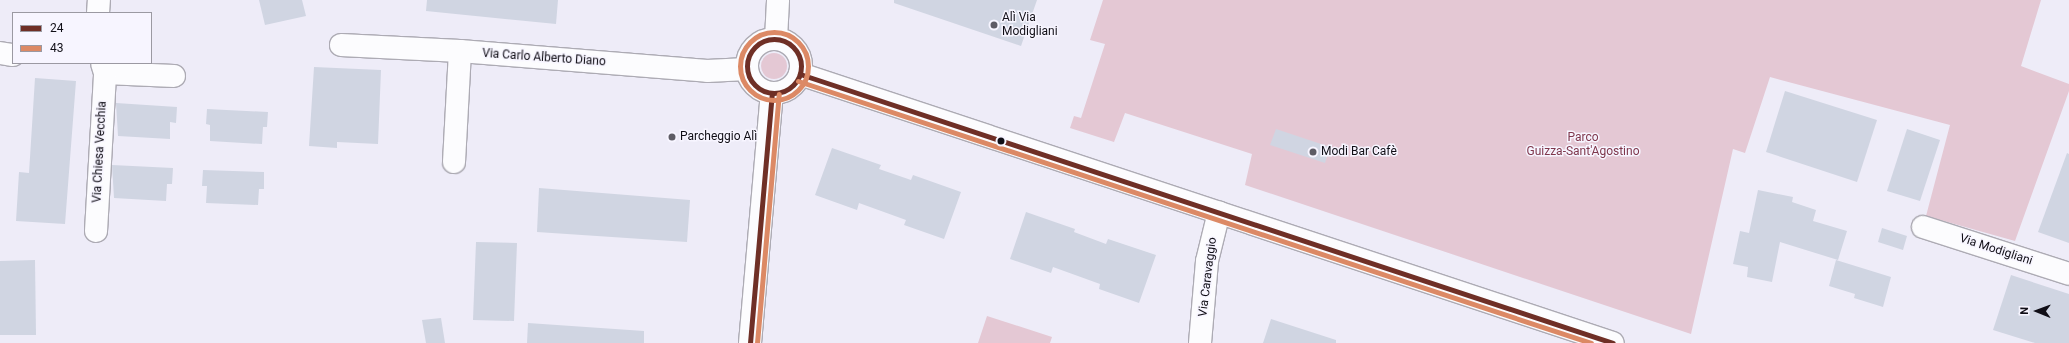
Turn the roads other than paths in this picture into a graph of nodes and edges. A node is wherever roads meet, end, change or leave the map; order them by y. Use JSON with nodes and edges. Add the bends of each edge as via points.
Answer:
{"nodes":[{"id":1,"x":99,"y":0,"type":"edge"},
{"id":2,"x":778,"y":0,"type":"edge"},
{"id":3,"x":98,"y":12,"type":"edge"},
{"id":4,"x":776,"y":39,"type":"junction"},
{"id":5,"x":341,"y":45,"type":"dead end"},
{"id":6,"x":460,"y":51,"type":"junction"},
{"id":7,"x":0,"y":53,"type":"edge"},
{"id":8,"x":12,"y":54,"type":"edge"},
{"id":9,"x":103,"y":68,"type":"edge"},
{"id":10,"x":747,"y":69,"type":"junction"},
{"id":11,"x":800,"y":74,"type":"junction"},
{"id":12,"x":174,"y":76,"type":"dead end"},
{"id":13,"x":772,"y":93,"type":"junction"},
{"id":14,"x":454,"y":162,"type":"dead end"},
{"id":15,"x":1219,"y":212,"type":"junction"},
{"id":16,"x":1923,"y":227,"type":"dead end"},
{"id":17,"x":96,"y":231,"type":"dead end"},
{"id":18,"x":2069,"y":274,"type":"edge"},
{"id":19,"x":750,"y":343,"type":"edge"},
{"id":20,"x":1200,"y":343,"type":"edge"},
{"id":21,"x":1613,"y":343,"type":"edge"}],
"edges":[{"from":1,"to":3,"type":"street"},
{"from":2,"to":4,"type":"street"},
{"from":4,"to":10,"type":"street","via":[[758,44],[748,59]]},
{"from":4,"to":11,"type":"street","via":[[791,45],[796,51],[800,58]]},
{"from":5,"to":6,"type":"street","name":"Via Carlo Alberto Diano"},
{"from":6,"to":10,"type":"street","name":"Via Carlo Alberto Diano","via":[[727,72]]},
{"from":6,"to":14,"type":"street"},
{"from":7,"to":8,"type":"street"},
{"from":9,"to":12,"type":"street","name":"Via Chiesa Vecchia"},
{"from":9,"to":17,"type":"street","name":"Via Chiesa Vecchia"},
{"from":10,"to":13,"type":"street","via":[[752,83]]},
{"from":11,"to":13,"type":"street","via":[[789,88]]},
{"from":11,"to":15,"type":"street"},
{"from":13,"to":19,"type":"street"},
{"from":15,"to":20,"type":"street","name":"Via Caravaggio","via":[[1207,261]]},
{"from":15,"to":21,"type":"street"},
{"from":16,"to":18,"type":"street","name":"Via Modigliani"}]}
